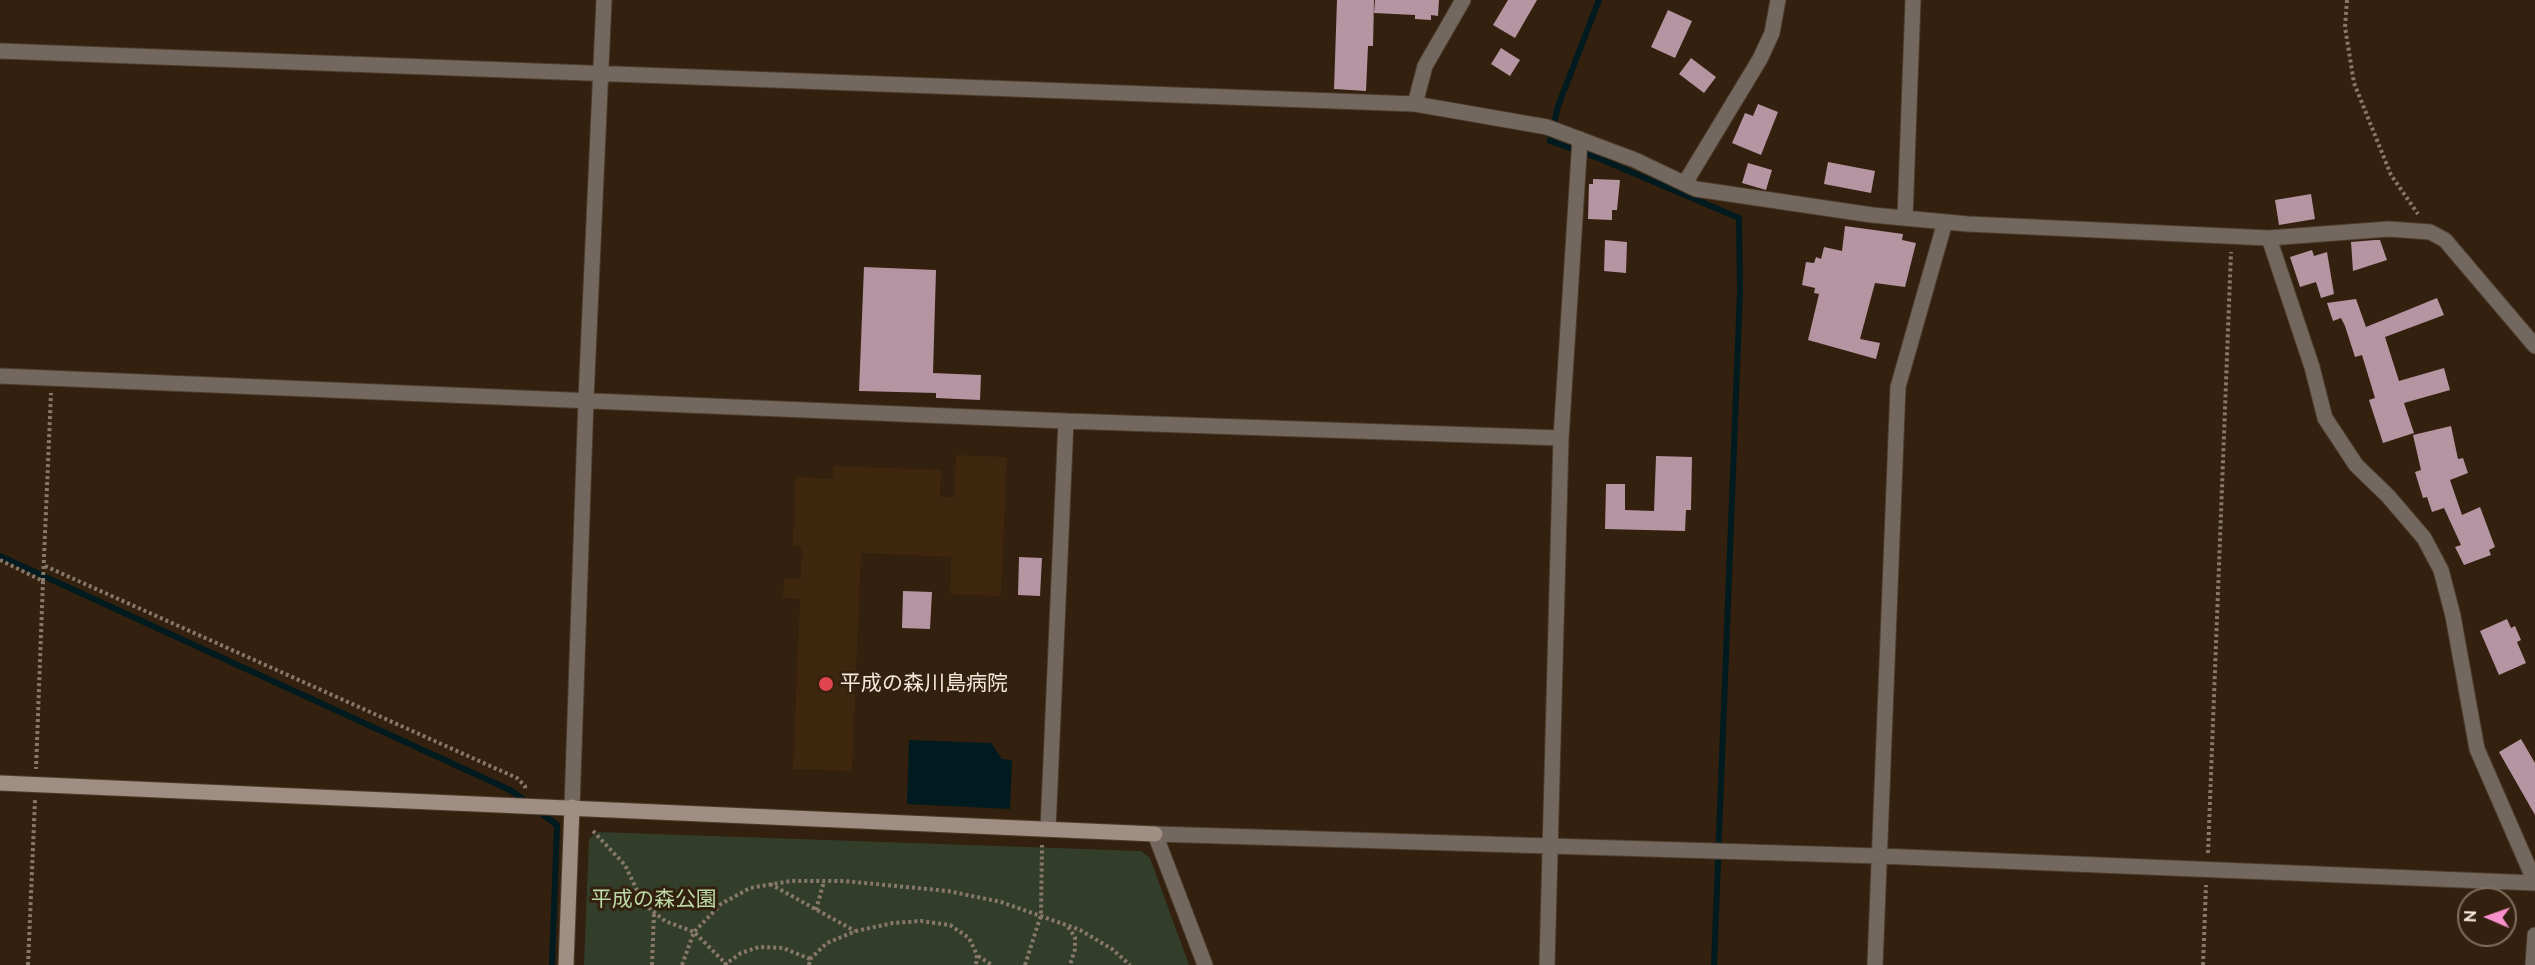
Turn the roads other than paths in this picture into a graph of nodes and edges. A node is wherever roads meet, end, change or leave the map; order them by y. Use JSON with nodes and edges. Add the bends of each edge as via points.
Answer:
{"nodes":[{"id":1,"x":604,"y":0,"type":"edge"},
{"id":2,"x":1463,"y":0,"type":"edge"},
{"id":3,"x":1778,"y":0,"type":"edge"},
{"id":4,"x":1913,"y":0,"type":"edge"},
{"id":5,"x":0,"y":51,"type":"edge"},
{"id":6,"x":602,"y":73,"type":"junction"},
{"id":7,"x":1415,"y":104,"type":"junction"},
{"id":8,"x":1580,"y":139,"type":"junction"},
{"id":9,"x":1685,"y":183,"type":"junction"},
{"id":10,"x":1905,"y":218,"type":"junction"},
{"id":11,"x":1945,"y":222,"type":"junction"},
{"id":12,"x":2269,"y":238,"type":"junction"},
{"id":13,"x":2535,"y":346,"type":"edge"},
{"id":14,"x":0,"y":376,"type":"edge"},
{"id":15,"x":586,"y":399,"type":"junction"},
{"id":16,"x":1066,"y":421,"type":"junction"},
{"id":17,"x":1561,"y":438,"type":"junction"},
{"id":18,"x":0,"y":783,"type":"edge"},
{"id":19,"x":572,"y":807,"type":"junction"},
{"id":20,"x":1155,"y":834,"type":"junction"},
{"id":21,"x":1045,"y":836,"type":"junction"},
{"id":22,"x":1551,"y":846,"type":"junction"},
{"id":23,"x":1880,"y":856,"type":"junction"},
{"id":24,"x":2535,"y":883,"type":"edge"},
{"id":25,"x":2535,"y":935,"type":"edge"},
{"id":26,"x":566,"y":965,"type":"edge"},
{"id":27,"x":1205,"y":965,"type":"edge"},
{"id":28,"x":1547,"y":965,"type":"edge"},
{"id":29,"x":1875,"y":965,"type":"edge"},
{"id":30,"x":2533,"y":965,"type":"edge"}],
"edges":[{"from":1,"to":6,"type":"street"},
{"from":2,"to":7,"type":"street","via":[[1425,66]]},
{"from":3,"to":9,"type":"street","via":[[1773,33],[1760,59]]},
{"from":4,"to":10,"type":"street"},
{"from":5,"to":6,"type":"street"},
{"from":6,"to":7,"type":"street"},
{"from":6,"to":15,"type":"street"},
{"from":7,"to":8,"type":"street","via":[[1502,117]]},
{"from":8,"to":9,"type":"street"},
{"from":8,"to":17,"type":"street"},
{"from":9,"to":10,"type":"street","via":[[1696,189]]},
{"from":10,"to":11,"type":"street"},
{"from":11,"to":12,"type":"street"},
{"from":11,"to":23,"type":"street","via":[[1898,387]]},
{"from":12,"to":13,"type":"street","via":[[2389,229],[2430,232],[2445,240]]},
{"from":12,"to":24,"type":"street","via":[[2325,418],[2356,465],[2424,538],[2441,570],[2477,748]]},
{"from":14,"to":15,"type":"street"},
{"from":15,"to":16,"type":"street"},
{"from":15,"to":19,"type":"street"},
{"from":16,"to":17,"type":"street"},
{"from":16,"to":21,"type":"street"},
{"from":17,"to":22,"type":"street"},
{"from":18,"to":19,"type":"street"},
{"from":19,"to":21,"type":"street"},
{"from":19,"to":26,"type":"street"},
{"from":20,"to":21,"type":"street"},
{"from":20,"to":22,"type":"street"},
{"from":20,"to":27,"type":"street"},
{"from":22,"to":23,"type":"street"},
{"from":22,"to":28,"type":"street"},
{"from":23,"to":24,"type":"street"},
{"from":23,"to":29,"type":"street"},
{"from":25,"to":30,"type":"street"}]}
